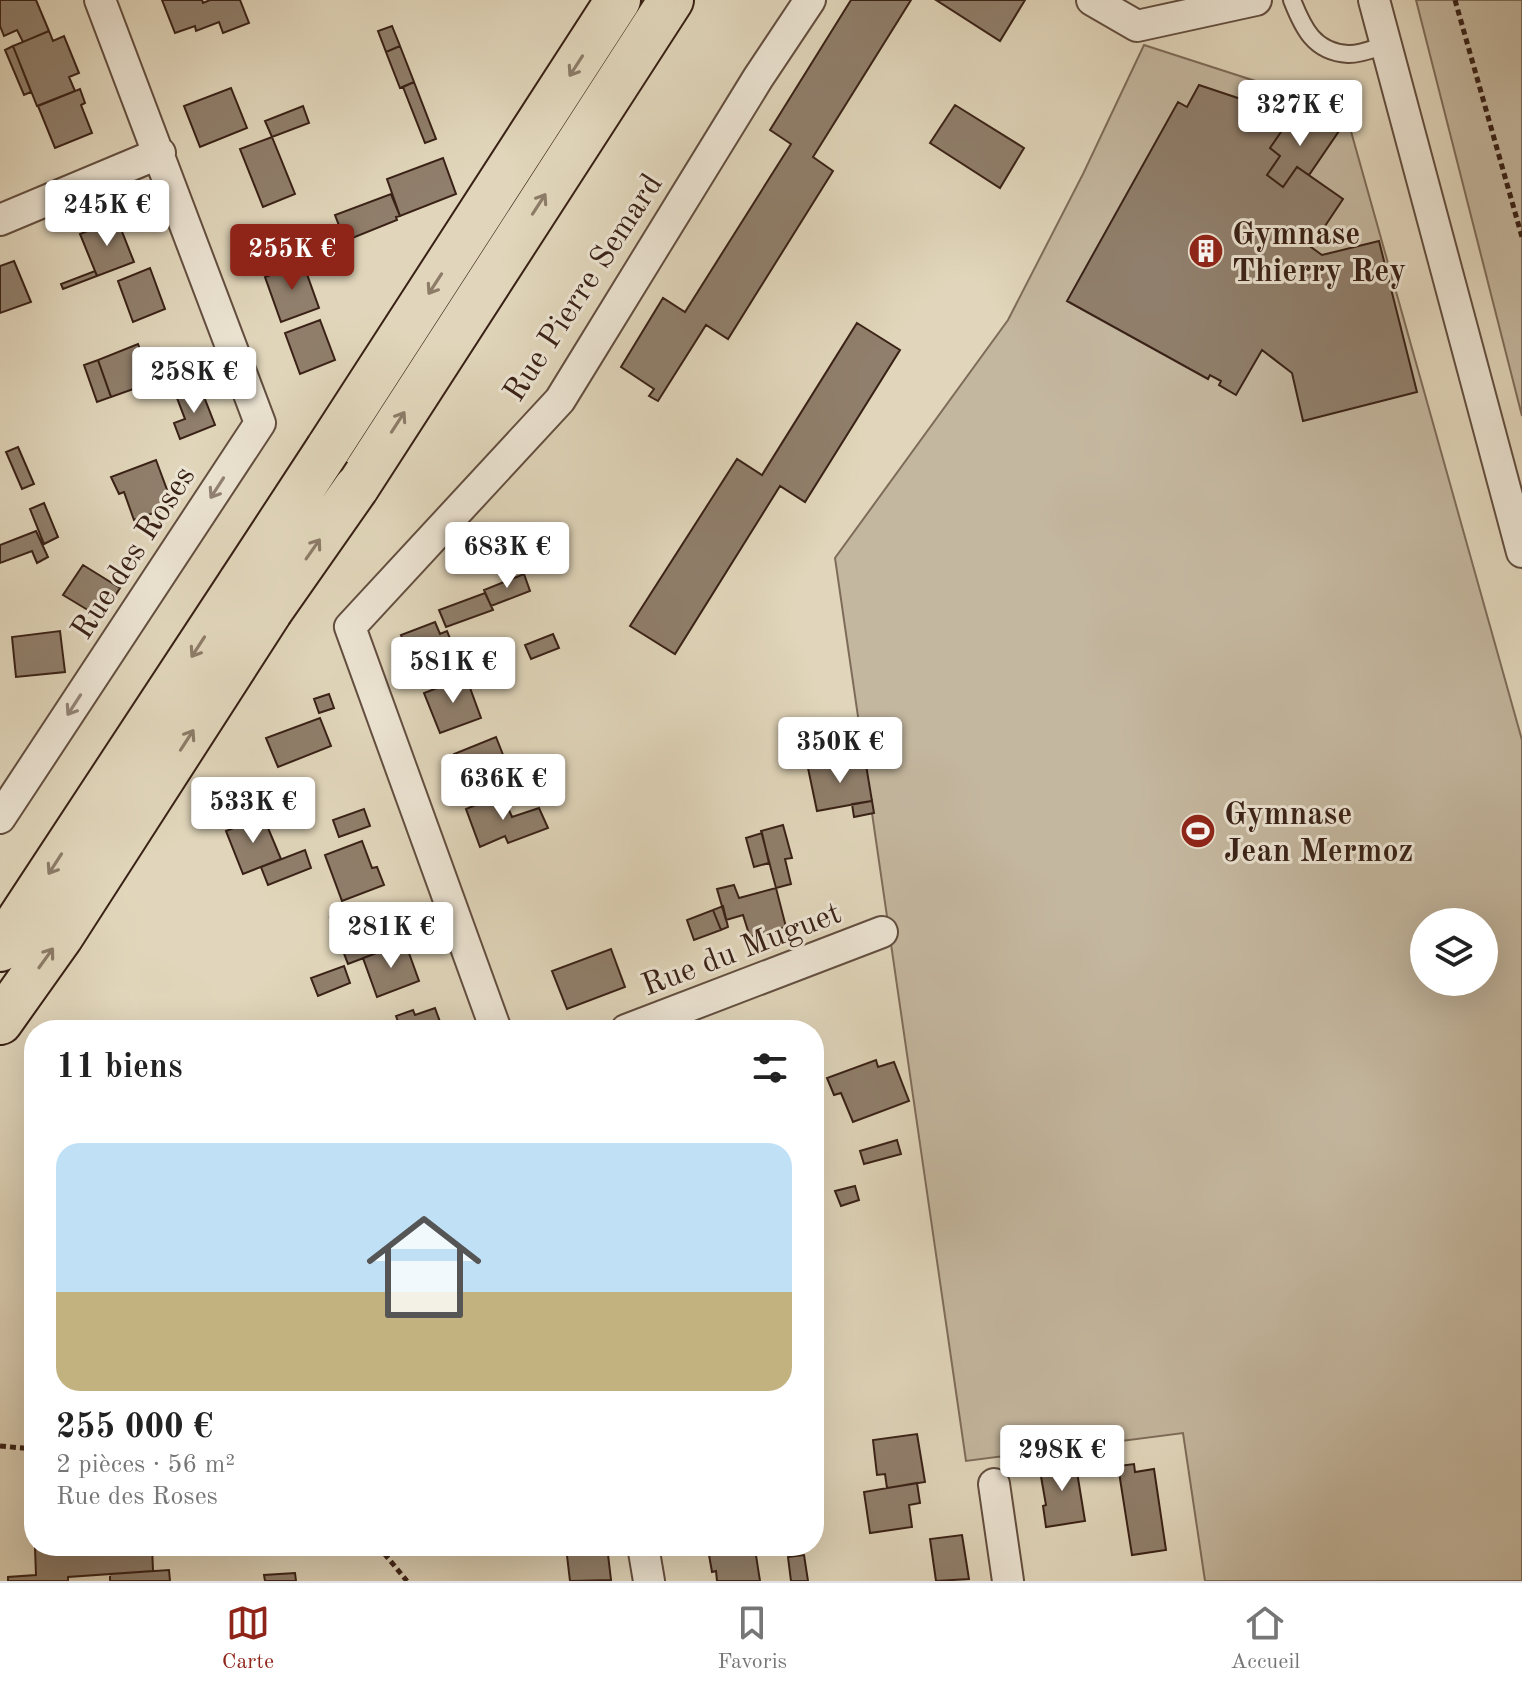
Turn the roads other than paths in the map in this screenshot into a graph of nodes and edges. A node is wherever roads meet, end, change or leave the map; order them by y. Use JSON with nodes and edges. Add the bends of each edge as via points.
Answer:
{"nodes":[{"id":1,"x":100,"y":0,"type":"edge"},
{"id":2,"x":618,"y":0,"type":"edge"},
{"id":3,"x":671,"y":0,"type":"edge"},
{"id":4,"x":810,"y":0,"type":"edge"},
{"id":5,"x":1092,"y":0,"type":"edge"},
{"id":6,"x":1256,"y":0,"type":"edge"},
{"id":7,"x":1292,"y":0,"type":"edge"},
{"id":8,"x":1374,"y":0,"type":"edge"},
{"id":9,"x":1386,"y":45,"type":"junction"},
{"id":10,"x":160,"y":153,"type":"junction"},
{"id":11,"x":0,"y":220,"type":"edge"},
{"id":12,"x":1522,"y":552,"type":"edge"},
{"id":13,"x":256,"y":596,"type":"junction"},
{"id":14,"x":0,"y":818,"type":"edge"},
{"id":15,"x":882,"y":932,"type":"dead end"},
{"id":16,"x":0,"y":949,"type":"edge"},
{"id":17,"x":492,"y":1020,"type":"edge"},
{"id":18,"x":652,"y":1020,"type":"edge"},
{"id":19,"x":0,"y":1022,"type":"edge"},
{"id":20,"x":994,"y":1484,"type":"dead end"},
{"id":21,"x":645,"y":1556,"type":"edge"},
{"id":22,"x":649,"y":1581,"type":"edge"},
{"id":23,"x":1008,"y":1581,"type":"edge"}],
"edges":[{"from":1,"to":10,"type":"street","name":"Rue des Roses"},
{"from":2,"to":13,"type":"highway","one_way":true,"bridge":true,"via":[[328,449]]},
{"from":13,"to":3,"type":"highway","one_way":true,"bridge":true,"via":[[356,488]]},
{"from":4,"to":17,"type":"street","name":"Rue Pierre Semard","via":[[560,400],[350,627]]},
{"from":5,"to":6,"type":"street","via":[[1137,26]]},
{"from":7,"to":9,"type":"lane","via":[[1304,29],[1319,46],[1350,55]]},
{"from":8,"to":9,"type":"street"},
{"from":9,"to":12,"type":"street"},
{"from":10,"to":11,"type":"street"},
{"from":10,"to":14,"type":"street","name":"Rue des Roses","one_way":true,"via":[[260,423]]},
{"from":13,"to":16,"type":"highway","one_way":true},
{"from":19,"to":13,"type":"highway","one_way":true,"via":[[61,936]]},
{"from":15,"to":18,"type":"street","name":"Rue du Muguet"},
{"from":20,"to":23,"type":"street"},
{"from":21,"to":22,"type":"street"}]}
